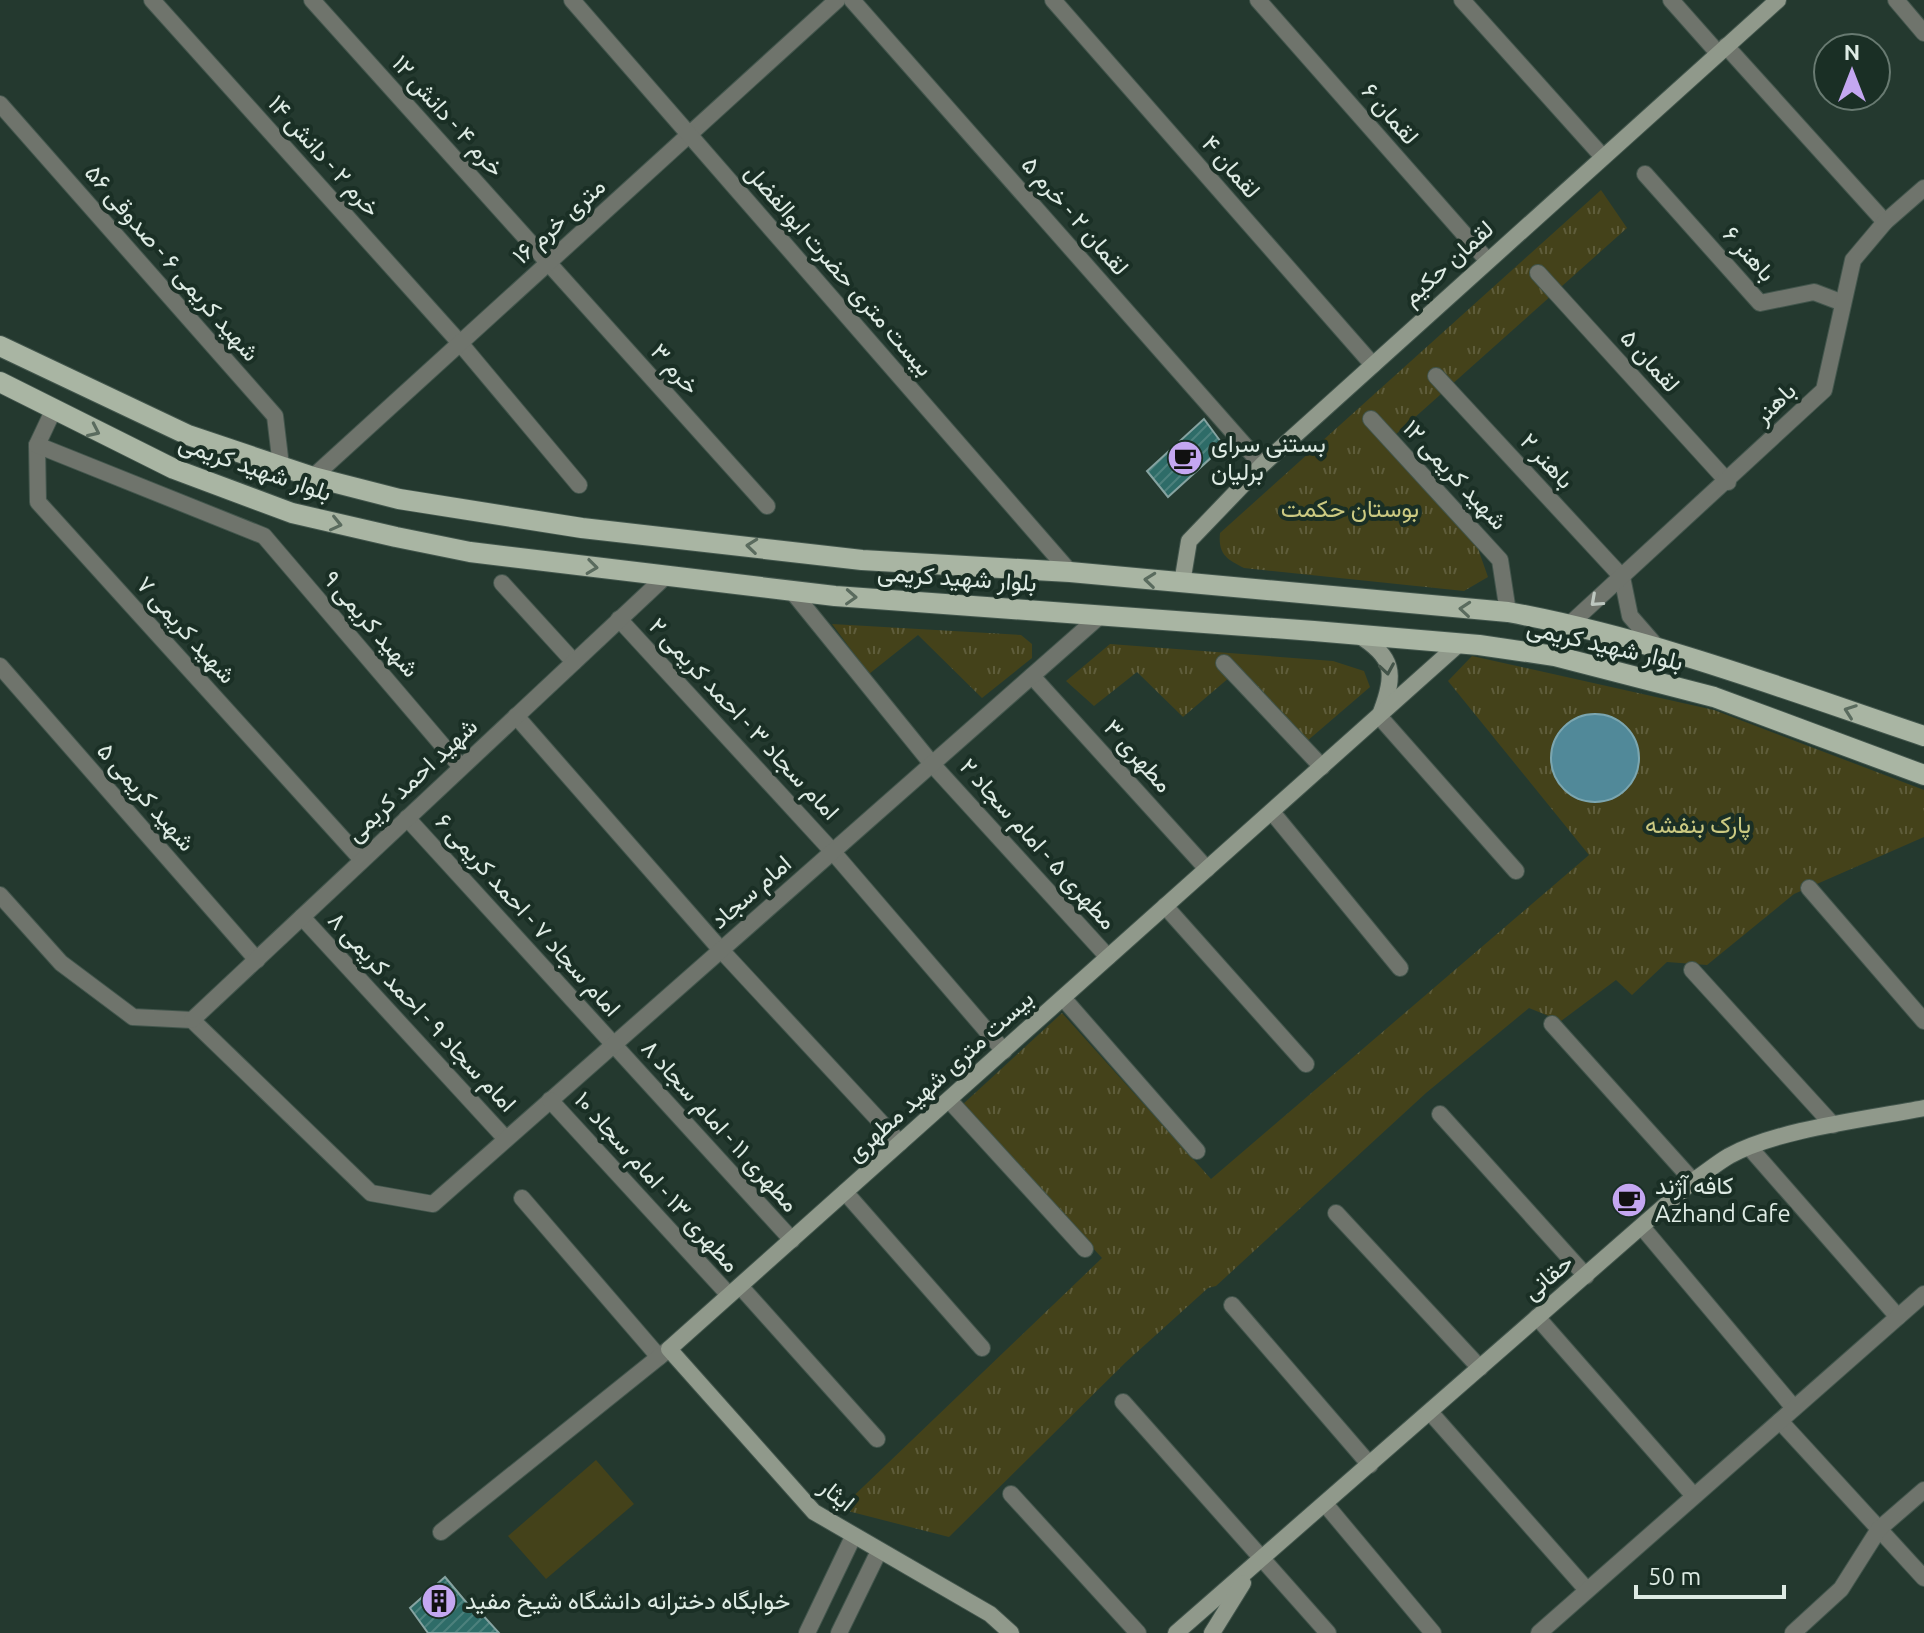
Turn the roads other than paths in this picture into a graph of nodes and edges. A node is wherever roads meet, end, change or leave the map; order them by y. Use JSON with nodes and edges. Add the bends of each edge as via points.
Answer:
{"nodes":[{"id":1,"x":152,"y":0,"type":"edge"},
{"id":2,"x":312,"y":0,"type":"edge"},
{"id":3,"x":572,"y":0,"type":"edge"},
{"id":4,"x":837,"y":0,"type":"edge"},
{"id":5,"x":852,"y":0,"type":"edge"},
{"id":6,"x":1053,"y":0,"type":"edge"},
{"id":7,"x":1258,"y":0,"type":"edge"},
{"id":8,"x":1462,"y":0,"type":"edge"},
{"id":9,"x":1671,"y":0,"type":"edge"},
{"id":10,"x":1778,"y":0,"type":"edge"},
{"id":11,"x":1896,"y":0,"type":"edge"},
{"id":12,"x":1924,"y":33,"type":"edge"},
{"id":13,"x":1722,"y":49,"type":"junction"},
{"id":14,"x":0,"y":104,"type":"edge"},
{"id":15,"x":689,"y":134,"type":"junction"},
{"id":16,"x":1602,"y":156,"type":"junction"},
{"id":17,"x":1645,"y":174,"type":"dead end"},
{"id":18,"x":1924,"y":188,"type":"edge"},
{"id":19,"x":1885,"y":222,"type":"junction"},
{"id":20,"x":1487,"y":260,"type":"junction"},
{"id":21,"x":547,"y":263,"type":"junction"},
{"id":22,"x":1538,"y":273,"type":"dead end"},
{"id":23,"x":1843,"y":303,"type":"junction"},
{"id":24,"x":460,"y":343,"type":"junction"},
{"id":25,"x":0,"y":346,"type":"edge"},
{"id":26,"x":1373,"y":365,"type":"junction"},
{"id":27,"x":1436,"y":376,"type":"dead end"},
{"id":28,"x":0,"y":382,"type":"edge"},
{"id":29,"x":53,"y":411,"type":"junction"},
{"id":30,"x":1371,"y":419,"type":"dead end"},
{"id":31,"x":37,"y":445,"type":"junction"},
{"id":32,"x":1262,"y":465,"type":"junction"},
{"id":33,"x":281,"y":466,"type":"junction"},
{"id":34,"x":313,"y":477,"type":"junction"},
{"id":35,"x":1728,"y":482,"type":"junction"},
{"id":36,"x":579,"y":485,"type":"dead end"},
{"id":37,"x":767,"y":506,"type":"dead end"},
{"id":38,"x":272,"y":507,"type":"junction"},
{"id":39,"x":264,"y":536,"type":"junction"},
{"id":40,"x":1070,"y":572,"type":"junction"},
{"id":41,"x":666,"y":576,"type":"junction"},
{"id":42,"x":1622,"y":577,"type":"junction"},
{"id":43,"x":502,"y":583,"type":"dead end"},
{"id":44,"x":1182,"y":583,"type":"junction"},
{"id":45,"x":791,"y":590,"type":"junction"},
{"id":46,"x":1508,"y":612,"type":"junction"},
{"id":47,"x":1101,"y":615,"type":"junction"},
{"id":48,"x":619,"y":619,"type":"junction"},
{"id":49,"x":1570,"y":624,"type":"junction"},
{"id":50,"x":1357,"y":634,"type":"junction"},
{"id":51,"x":1460,"y":643,"type":"junction"},
{"id":52,"x":1657,"y":647,"type":"junction"},
{"id":53,"x":574,"y":662,"type":"junction"},
{"id":54,"x":1224,"y":663,"type":"dead end"},
{"id":55,"x":0,"y":666,"type":"edge"},
{"id":56,"x":1032,"y":676,"type":"junction"},
{"id":57,"x":516,"y":716,"type":"junction"},
{"id":58,"x":1379,"y":716,"type":"junction"},
{"id":59,"x":1924,"y":736,"type":"edge"},
{"id":60,"x":932,"y":764,"type":"junction"},
{"id":61,"x":461,"y":767,"type":"junction"},
{"id":62,"x":1322,"y":767,"type":"junction"},
{"id":63,"x":1924,"y":775,"type":"edge"},
{"id":64,"x":1272,"y":812,"type":"junction"},
{"id":65,"x":407,"y":818,"type":"junction"},
{"id":66,"x":833,"y":852,"type":"junction"},
{"id":67,"x":362,"y":860,"type":"junction"},
{"id":68,"x":1207,"y":869,"type":"junction"},
{"id":69,"x":1516,"y":871,"type":"dead end"},
{"id":70,"x":1809,"y":888,"type":"dead end"},
{"id":71,"x":0,"y":895,"type":"edge"},
{"id":72,"x":1165,"y":906,"type":"junction"},
{"id":73,"x":302,"y":917,"type":"junction"},
{"id":74,"x":721,"y":950,"type":"junction"},
{"id":75,"x":1108,"y":957,"type":"junction"},
{"id":76,"x":257,"y":960,"type":"junction"},
{"id":77,"x":1400,"y":968,"type":"dead end"},
{"id":78,"x":1692,"y":970,"type":"dead end"},
{"id":79,"x":1063,"y":998,"type":"junction"},
{"id":80,"x":192,"y":1020,"type":"junction"},
{"id":81,"x":1924,"y":1021,"type":"edge"},
{"id":82,"x":1552,"y":1024,"type":"dead end"},
{"id":83,"x":614,"y":1045,"type":"junction"},
{"id":84,"x":1004,"y":1051,"type":"junction"},
{"id":85,"x":1306,"y":1064,"type":"dead end"},
{"id":86,"x":550,"y":1100,"type":"junction"},
{"id":87,"x":949,"y":1100,"type":"junction"},
{"id":88,"x":1921,"y":1113,"type":"edge"},
{"id":89,"x":1440,"y":1114,"type":"dead end"},
{"id":90,"x":1833,"y":1125,"type":"junction"},
{"id":91,"x":506,"y":1139,"type":"junction"},
{"id":92,"x":900,"y":1143,"type":"junction"},
{"id":93,"x":1750,"y":1148,"type":"junction"},
{"id":94,"x":1197,"y":1151,"type":"dead end"},
{"id":95,"x":1693,"y":1181,"type":"junction"},
{"id":96,"x":845,"y":1192,"type":"junction"},
{"id":97,"x":522,"y":1198,"type":"dead end"},
{"id":98,"x":1336,"y":1213,"type":"dead end"},
{"id":99,"x":1642,"y":1227,"type":"junction"},
{"id":100,"x":792,"y":1240,"type":"junction"},
{"id":101,"x":1085,"y":1249,"type":"dead end"},
{"id":102,"x":1586,"y":1276,"type":"junction"},
{"id":103,"x":734,"y":1291,"type":"junction"},
{"id":104,"x":1924,"y":1294,"type":"edge"},
{"id":105,"x":1232,"y":1305,"type":"dead end"},
{"id":106,"x":1537,"y":1317,"type":"junction"},
{"id":107,"x":1898,"y":1317,"type":"junction"},
{"id":108,"x":982,"y":1348,"type":"dead end"},
{"id":109,"x":664,"y":1353,"type":"junction"},
{"id":110,"x":1480,"y":1368,"type":"junction"},
{"id":111,"x":1123,"y":1402,"type":"dead end"},
{"id":112,"x":1794,"y":1408,"type":"junction"},
{"id":113,"x":1430,"y":1412,"type":"junction"},
{"id":114,"x":1780,"y":1421,"type":"junction"},
{"id":115,"x":877,"y":1439,"type":"dead end"},
{"id":116,"x":1370,"y":1465,"type":"junction"},
{"id":117,"x":1924,"y":1490,"type":"edge"},
{"id":118,"x":1011,"y":1494,"type":"dead end"},
{"id":119,"x":1694,"y":1496,"type":"junction"},
{"id":120,"x":1326,"y":1505,"type":"junction"},
{"id":121,"x":1879,"y":1529,"type":"junction"},
{"id":122,"x":441,"y":1532,"type":"dead end"},
{"id":123,"x":853,"y":1537,"type":"junction"},
{"id":124,"x":879,"y":1551,"type":"junction"},
{"id":125,"x":1264,"y":1559,"type":"junction"},
{"id":126,"x":1250,"y":1572,"type":"junction"},
{"id":127,"x":1924,"y":1578,"type":"edge"},
{"id":128,"x":1587,"y":1590,"type":"junction"},
{"id":129,"x":1547,"y":1630,"type":"edge"},
{"id":130,"x":807,"y":1633,"type":"edge"},
{"id":131,"x":839,"y":1633,"type":"edge"},
{"id":132,"x":1011,"y":1633,"type":"edge"},
{"id":133,"x":1138,"y":1633,"type":"edge"},
{"id":134,"x":1176,"y":1633,"type":"edge"},
{"id":135,"x":1212,"y":1633,"type":"edge"},
{"id":136,"x":1328,"y":1633,"type":"edge"},
{"id":137,"x":1433,"y":1633,"type":"edge"},
{"id":138,"x":1793,"y":1633,"type":"edge"}],
"edges":[{"from":1,"to":24,"type":"street","name":"خرم ۲ - دانش ۱۴"},
{"from":2,"to":21,"type":"street","name":"خرم ۴ - دانش ۱۲"},
{"from":3,"to":15,"type":"street","name":"بیست متری حضرت ابوالفضل"},
{"from":4,"to":15,"type":"street","name":"۱۶ متری خرم"},
{"from":5,"to":32,"type":"street","name":"لقمان ۲ - خرم ۵"},
{"from":6,"to":26,"type":"street","name":"لقمان ۴"},
{"from":7,"to":20,"type":"street","name":"لقمان ۶"},
{"from":8,"to":16,"type":"street"},
{"from":9,"to":13,"type":"street"},
{"from":10,"to":13,"type":"main road","name":"لقمان حکیم"},
{"from":11,"to":12,"type":"street"},
{"from":13,"to":16,"type":"main road","name":"لقمان حکیم"},
{"from":13,"to":19,"type":"street"},
{"from":14,"to":33,"type":"street","name":"شهید کریمی ۶ - صدوقی ۵۶","via":[[275,416]]},
{"from":15,"to":21,"type":"street","name":"۱۶ متری خرم"},
{"from":15,"to":40,"type":"street","name":"بیست متری حضرت ابوالفضل"},
{"from":16,"to":20,"type":"main road","name":"لقمان حکیم"},
{"from":17,"to":23,"type":"street","name":"باهنر ۶","via":[[1760,303],[1814,292]]},
{"from":18,"to":19,"type":"street","name":"باهنر"},
{"from":19,"to":23,"type":"street","name":"باهنر","via":[[1853,260]]},
{"from":20,"to":26,"type":"main road","name":"لقمان حکیم"},
{"from":21,"to":24,"type":"street","name":"۱۶ متری خرم"},
{"from":21,"to":37,"type":"street","name":"خرم ۳"},
{"from":22,"to":35,"type":"street","name":"لقمان ۵"},
{"from":23,"to":35,"type":"street","name":"باهنر","via":[[1824,390]]},
{"from":24,"to":34,"type":"street","name":"۱۶ متری خرم"},
{"from":24,"to":36,"type":"street","name":"خرم ۲ - دانش ۱۴"},
{"from":25,"to":33,"type":"main road","name":"بلوار شهید کریمی","via":[[188,435]]},
{"from":26,"to":32,"type":"main road","name":"لقمان حکیم"},
{"from":27,"to":42,"type":"street","name":"باهنر ۲"},
{"from":28,"to":29,"type":"main road","name":"بلوار شهید کریمی"},
{"from":29,"to":31,"type":"street","name":"شهید کریمی ۷"},
{"from":29,"to":38,"type":"main road","name":"بلوار شهید کریمی","one_way":true,"via":[[174,469]]},
{"from":30,"to":46,"type":"street","name":"شهید کریمی ۱۲","via":[[1500,560]]},
{"from":31,"to":39,"type":"street"},
{"from":31,"to":67,"type":"street","name":"شهید کریمی ۷","via":[[38,502]]},
{"from":32,"to":44,"type":"main road","name":"لقمان حکیم","via":[[1189,541]]},
{"from":33,"to":34,"type":"main road","name":"بلوار شهید کریمی"},
{"from":40,"to":34,"type":"main road","name":"بلوار شهید کریمی","one_way":true,"via":[[862,560],[582,528],[399,499]]},
{"from":35,"to":42,"type":"street","name":"باهنر"},
{"from":38,"to":39,"type":"street"},
{"from":38,"to":41,"type":"main road","name":"بلوار شهید کریمی","one_way":true,"via":[[470,552]]},
{"from":39,"to":61,"type":"street","name":"شهید کریمی ۹"},
{"from":44,"to":40,"type":"main road","name":"بلوار شهید کریمی","one_way":true},
{"from":41,"to":45,"type":"main road","name":"بلوار شهید کریمی"},
{"from":41,"to":48,"type":"street","name":"شهید احمد کریمی"},
{"from":42,"to":49,"type":"street","name":"باهنر","one_way":true},
{"from":42,"to":52,"type":"street","via":[[1630,616]]},
{"from":43,"to":53,"type":"street"},
{"from":46,"to":44,"type":"main road","name":"بلوار شهید کریمی","one_way":true},
{"from":45,"to":47,"type":"main road","name":"بلوار شهید کریمی","one_way":true},
{"from":45,"to":60,"type":"street","name":"مطهری ۵ - امام سجاد ۲"},
{"from":46,"to":49,"type":"main road","name":"بلوار شهید کریمی"},
{"from":47,"to":50,"type":"main road","name":"بلوار شهید کریمی"},
{"from":47,"to":56,"type":"street","name":"امام سجاد"},
{"from":48,"to":53,"type":"street","name":"شهید احمد کریمی"},
{"from":48,"to":66,"type":"street","name":"امام سجاد ۳ - احمد کریمی ۲"},
{"from":49,"to":52,"type":"main road","name":"بلوار شهید کریمی"},
{"from":50,"to":51,"type":"main road","name":"بلوار شهید کریمی"},
{"from":50,"to":58,"type":"main road","one_way":true,"via":[[1382,650],[1389,664],[1387,696]]},
{"from":51,"to":58,"type":"main road","name":"بیست متری شهید مطهری"},
{"from":51,"to":63,"type":"main road","name":"بلوار شهید کریمی","via":[[1555,656],[1714,697]]},
{"from":59,"to":52,"type":"main road","name":"بلوار شهید کریمی","one_way":true},
{"from":53,"to":57,"type":"street","name":"شهید احمد کریمی"},
{"from":54,"to":62,"type":"street"},
{"from":55,"to":76,"type":"street","name":"شهید کریمی ۵"},
{"from":56,"to":60,"type":"street","name":"امام سجاد"},
{"from":56,"to":68,"type":"street","name":"مطهری ۳"},
{"from":57,"to":61,"type":"street","name":"شهید احمد کریمی"},
{"from":57,"to":74,"type":"street"},
{"from":58,"to":62,"type":"main road","name":"بیست متری شهید مطهری"},
{"from":58,"to":69,"type":"street"},
{"from":60,"to":66,"type":"street","name":"امام سجاد"},
{"from":60,"to":75,"type":"street","name":"مطهری ۵ - امام سجاد ۲"},
{"from":61,"to":65,"type":"street","name":"شهید احمد کریمی"},
{"from":62,"to":64,"type":"main road","name":"بیست متری شهید مطهری"},
{"from":64,"to":68,"type":"main road","name":"بیست متری شهید مطهری"},
{"from":64,"to":77,"type":"street"},
{"from":65,"to":67,"type":"street","name":"شهید احمد کریمی"},
{"from":65,"to":83,"type":"street","name":"امام سجاد ۷ - احمد کریمی ۶"},
{"from":66,"to":74,"type":"street","name":"امام سجاد"},
{"from":66,"to":84,"type":"street","name":"امام سجاد ۳ - احمد کریمی ۲"},
{"from":67,"to":73,"type":"street","name":"شهید احمد کریمی"},
{"from":68,"to":72,"type":"main road","name":"بیست متری شهید مطهری"},
{"from":70,"to":81,"type":"street"},
{"from":71,"to":80,"type":"street","via":[[61,963],[133,1017]]},
{"from":72,"to":75,"type":"main road","name":"بیست متری شهید مطهری"},
{"from":72,"to":85,"type":"street"},
{"from":73,"to":76,"type":"street","name":"شهید احمد کریمی"},
{"from":73,"to":91,"type":"street","name":"امام سجاد ۹ - احمد کریمی ۸"},
{"from":74,"to":83,"type":"street","name":"امام سجاد"},
{"from":74,"to":92,"type":"street"},
{"from":75,"to":79,"type":"main road","name":"بیست متری شهید مطهری"},
{"from":76,"to":80,"type":"street","name":"شهید احمد کریمی"},
{"from":78,"to":90,"type":"street"},
{"from":79,"to":84,"type":"main road","name":"بیست متری شهید مطهری"},
{"from":79,"to":94,"type":"street"},
{"from":80,"to":91,"type":"street","name":"امام سجاد","via":[[371,1193],[433,1204]]},
{"from":82,"to":95,"type":"street"},
{"from":83,"to":86,"type":"street","name":"امام سجاد"},
{"from":83,"to":100,"type":"street","name":"مطهری ۱۱ - امام سجاد ۸"},
{"from":84,"to":87,"type":"main road","name":"بیست متری شهید مطهری"},
{"from":86,"to":91,"type":"street","name":"امام سجاد"},
{"from":86,"to":103,"type":"street","name":"مطهری ۱۳ - امام سجاد ۱۰"},
{"from":87,"to":92,"type":"main road","name":"بیست متری شهید مطهری"},
{"from":87,"to":101,"type":"street"},
{"from":88,"to":90,"type":"main road","name":"حقانی"},
{"from":89,"to":102,"type":"street"},
{"from":90,"to":93,"type":"main road","name":"حقانی"},
{"from":92,"to":96,"type":"main road","name":"بیست متری شهید مطهری"},
{"from":93,"to":95,"type":"main road","name":"حقانی"},
{"from":93,"to":107,"type":"street"},
{"from":95,"to":99,"type":"main road","name":"حقانی"},
{"from":96,"to":100,"type":"main road","name":"بیست متری شهید مطهری"},
{"from":96,"to":108,"type":"street"},
{"from":97,"to":109,"type":"street"},
{"from":98,"to":110,"type":"street"},
{"from":99,"to":102,"type":"main road","name":"حقانی"},
{"from":99,"to":112,"type":"street"},
{"from":100,"to":103,"type":"main road","name":"بیست متری شهید مطهری"},
{"from":102,"to":106,"type":"main road","name":"حقانی"},
{"from":103,"to":109,"type":"main road","name":"بیست متری شهید مطهری"},
{"from":103,"to":115,"type":"street","name":"مطهری ۱۳ - امام سجاد ۱۰"},
{"from":104,"to":107,"type":"street"},
{"from":105,"to":116,"type":"street"},
{"from":106,"to":110,"type":"main road","name":"حقانی"},
{"from":106,"to":119,"type":"street"},
{"from":107,"to":112,"type":"street"},
{"from":109,"to":122,"type":"street","name":"بیست متری شهید مطهری"},
{"from":109,"to":123,"type":"main road","name":"ایثار","via":[[814,1512]]},
{"from":110,"to":113,"type":"main road","name":"حقانی"},
{"from":111,"to":125,"type":"street"},
{"from":112,"to":114,"type":"street"},
{"from":113,"to":116,"type":"main road","name":"حقانی"},
{"from":113,"to":128,"type":"street"},
{"from":114,"to":119,"type":"street"},
{"from":114,"to":121,"type":"street"},
{"from":116,"to":120,"type":"main road","name":"حقانی"},
{"from":117,"to":121,"type":"street"},
{"from":118,"to":133,"type":"street"},
{"from":119,"to":128,"type":"street"},
{"from":120,"to":125,"type":"main road","name":"حقانی"},
{"from":120,"to":137,"type":"street"},
{"from":121,"to":127,"type":"street"},
{"from":121,"to":138,"type":"street","via":[[1841,1589]]},
{"from":123,"to":124,"type":"main road","name":"ایثار"},
{"from":123,"to":130,"type":"street"},
{"from":124,"to":131,"type":"street"},
{"from":124,"to":132,"type":"main road","name":"ایثار","via":[[990,1614]]},
{"from":125,"to":126,"type":"main road","name":"حقانی"},
{"from":125,"to":136,"type":"street"},
{"from":126,"to":134,"type":"main road"},
{"from":126,"to":135,"type":"main road"},
{"from":128,"to":129,"type":"street"}]}
